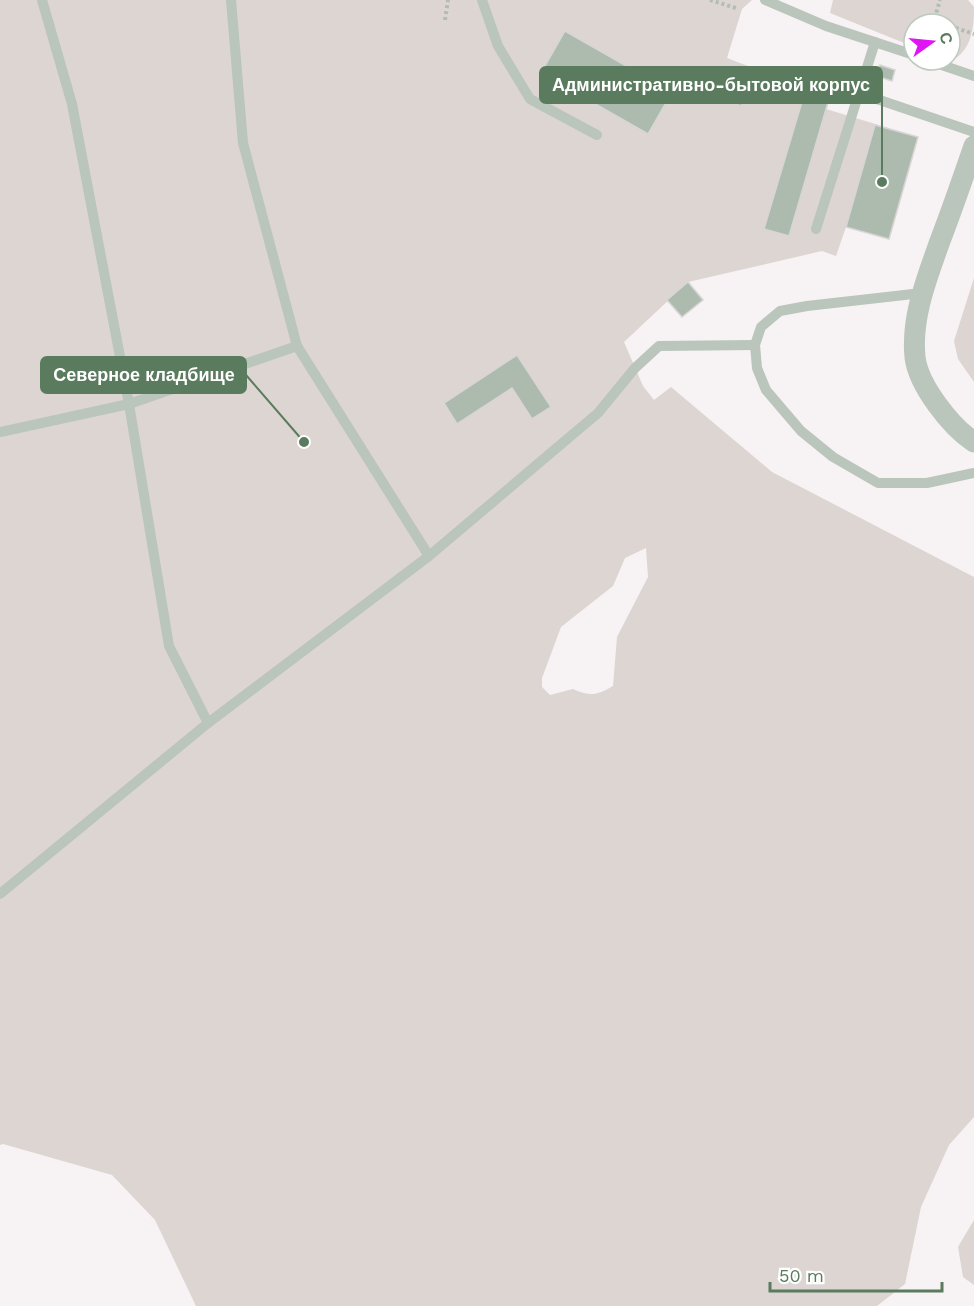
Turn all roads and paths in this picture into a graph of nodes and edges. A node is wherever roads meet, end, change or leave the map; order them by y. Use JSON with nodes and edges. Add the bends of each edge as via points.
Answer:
{"nodes":[{"id":1,"x":42,"y":0,"type":"edge"},
{"id":2,"x":231,"y":0,"type":"edge"},
{"id":3,"x":448,"y":0,"type":"edge"},
{"id":4,"x":482,"y":0,"type":"edge"},
{"id":5,"x":710,"y":0,"type":"edge"},
{"id":6,"x":765,"y":0,"type":"edge"},
{"id":7,"x":736,"y":8,"type":"dead end"},
{"id":8,"x":445,"y":20,"type":"dead end"},
{"id":9,"x":875,"y":42,"type":"junction"},
{"id":10,"x":902,"y":52,"type":"edge"},
{"id":11,"x":858,"y":93,"type":"junction"},
{"id":12,"x":974,"y":132,"type":"edge"},
{"id":13,"x":597,"y":135,"type":"dead end"},
{"id":14,"x":974,"y":146,"type":"edge"},
{"id":15,"x":816,"y":229,"type":"dead end"},
{"id":16,"x":922,"y":293,"type":"junction"},
{"id":17,"x":755,"y":345,"type":"junction"},
{"id":18,"x":297,"y":346,"type":"junction"},
{"id":19,"x":129,"y":405,"type":"junction"},
{"id":20,"x":0,"y":432,"type":"edge"},
{"id":21,"x":974,"y":442,"type":"edge"},
{"id":22,"x":974,"y":472,"type":"edge"},
{"id":23,"x":429,"y":556,"type":"junction"},
{"id":24,"x":208,"y":723,"type":"junction"},
{"id":25,"x":0,"y":894,"type":"edge"}],
"edges":[{"from":1,"to":19,"type":"lane","via":[[72,104]]},
{"from":2,"to":18,"type":"lane","via":[[243,143]]},
{"from":3,"to":8,"type":"path"},
{"from":4,"to":13,"type":"lane","via":[[498,46],[530,99]]},
{"from":5,"to":7,"type":"path"},
{"from":6,"to":9,"type":"lane"},
{"from":9,"to":10,"type":"lane"},
{"from":9,"to":11,"type":"lane"},
{"from":11,"to":12,"type":"lane"},
{"from":11,"to":15,"type":"lane"},
{"from":14,"to":16,"type":"street"},
{"from":16,"to":17,"type":"lane","via":[[780,311],[761,327]]},
{"from":16,"to":21,"type":"street","via":[[915,331],[915,360],[942,413]]},
{"from":17,"to":22,"type":"lane","via":[[757,368],[766,390],[801,431],[832,457],[878,483],[927,483]]},
{"from":17,"to":23,"type":"lane","via":[[659,346],[598,412]]},
{"from":18,"to":19,"type":"lane"},
{"from":18,"to":23,"type":"lane"},
{"from":19,"to":20,"type":"lane"},
{"from":19,"to":24,"type":"lane","via":[[170,646]]},
{"from":23,"to":24,"type":"lane"},
{"from":24,"to":25,"type":"lane"}]}
